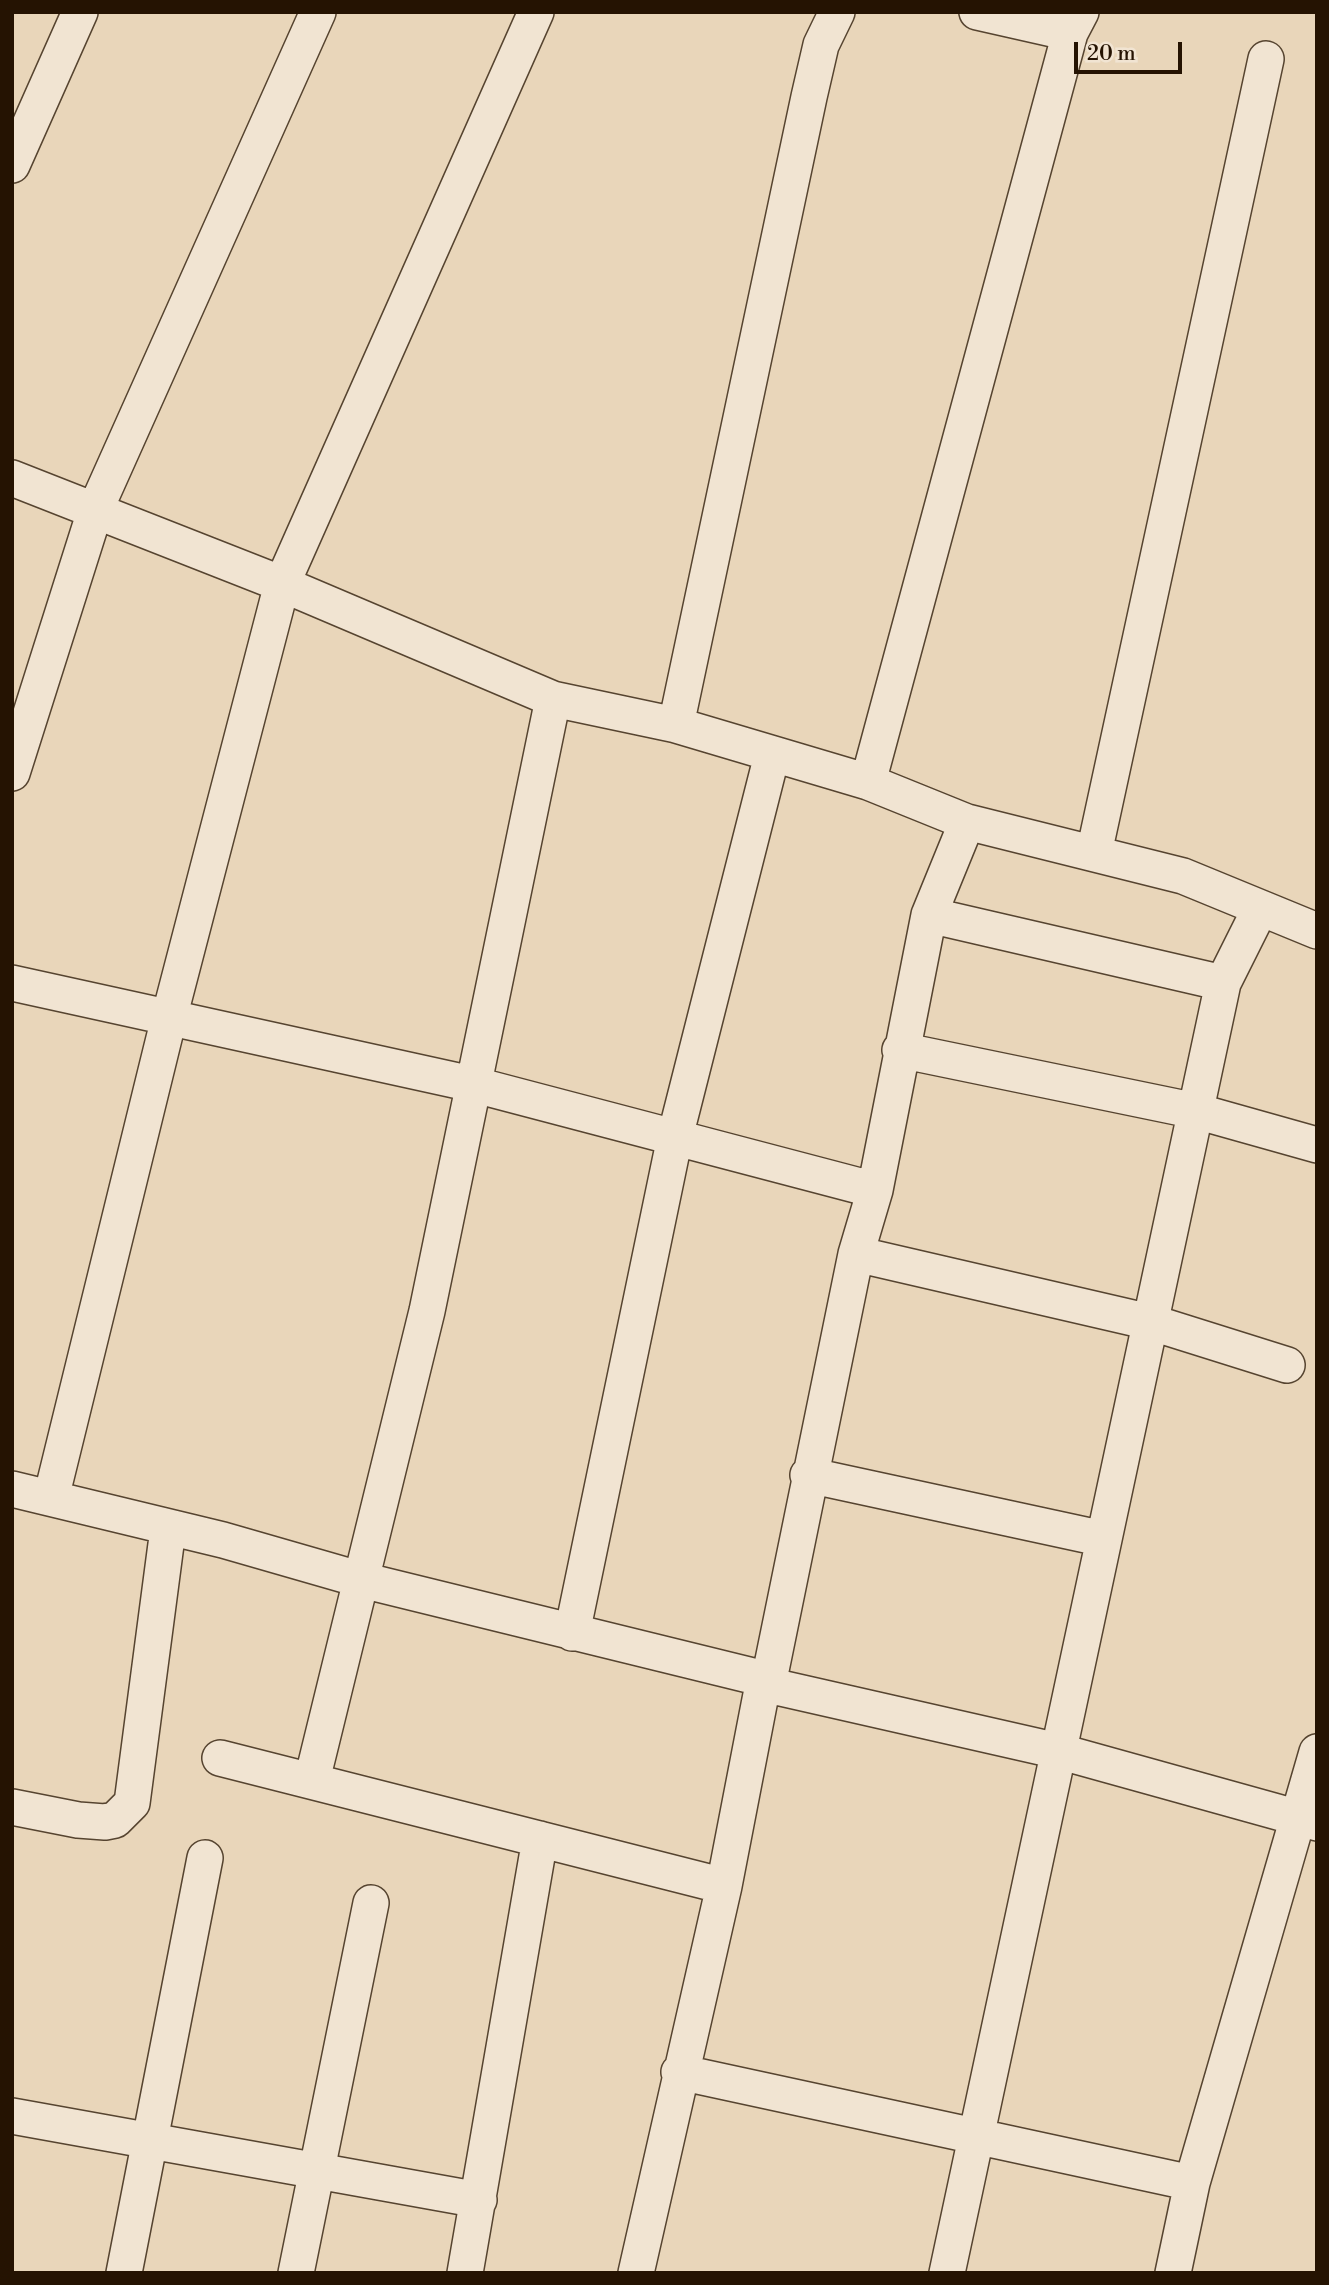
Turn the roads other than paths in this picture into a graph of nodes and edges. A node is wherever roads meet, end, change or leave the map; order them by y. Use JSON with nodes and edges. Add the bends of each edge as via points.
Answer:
{"nodes":[{"id":1,"x":80,"y":12,"type":"edge"},
{"id":2,"x":318,"y":12,"type":"edge"},
{"id":3,"x":536,"y":12,"type":"edge"},
{"id":4,"x":837,"y":12,"type":"edge"},
{"id":5,"x":977,"y":12,"type":"edge"},
{"id":6,"x":1075,"y":23,"type":"edge"},
{"id":7,"x":1266,"y":59,"type":"dead end"},
{"id":8,"x":12,"y":165,"type":"edge"},
{"id":9,"x":12,"y":478,"type":"edge"},
{"id":10,"x":96,"y":508,"type":"junction"},
{"id":11,"x":282,"y":584,"type":"junction"},
{"id":12,"x":554,"y":699,"type":"junction"},
{"id":13,"x":676,"y":725,"type":"junction"},
{"id":14,"x":772,"y":755,"type":"junction"},
{"id":15,"x":12,"y":773,"type":"edge"},
{"id":16,"x":869,"y":782,"type":"junction"},
{"id":17,"x":967,"y":822,"type":"junction"},
{"id":18,"x":1094,"y":853,"type":"junction"},
{"id":19,"x":1260,"y":909,"type":"junction"},
{"id":20,"x":929,"y":915,"type":"junction"},
{"id":21,"x":1317,"y":931,"type":"edge"},
{"id":22,"x":12,"y":983,"type":"edge"},
{"id":23,"x":1223,"y":983,"type":"junction"},
{"id":24,"x":169,"y":1018,"type":"junction"},
{"id":25,"x":900,"y":1050,"type":"junction"},
{"id":26,"x":472,"y":1084,"type":"junction"},
{"id":27,"x":1196,"y":1111,"type":"junction"},
{"id":28,"x":675,"y":1137,"type":"junction"},
{"id":29,"x":1317,"y":1145,"type":"edge"},
{"id":30,"x":874,"y":1190,"type":"junction"},
{"id":31,"x":856,"y":1254,"type":"junction"},
{"id":32,"x":1150,"y":1322,"type":"junction"},
{"id":33,"x":1287,"y":1365,"type":"dead end"},
{"id":34,"x":808,"y":1475,"type":"junction"},
{"id":35,"x":12,"y":1489,"type":"edge"},
{"id":36,"x":51,"y":1498,"type":"junction"},
{"id":37,"x":168,"y":1529,"type":"junction"},
{"id":38,"x":1104,"y":1539,"type":"junction"},
{"id":39,"x":362,"y":1580,"type":"junction"},
{"id":40,"x":572,"y":1633,"type":"junction"},
{"id":41,"x":766,"y":1682,"type":"junction"},
{"id":42,"x":1058,"y":1751,"type":"junction"},
{"id":43,"x":1317,"y":1752,"type":"edge"},
{"id":44,"x":220,"y":1758,"type":"dead end"},
{"id":45,"x":312,"y":1780,"type":"junction"},
{"id":46,"x":12,"y":1807,"type":"edge"},
{"id":47,"x":1308,"y":1821,"type":"edge"},
{"id":48,"x":540,"y":1839,"type":"junction"},
{"id":49,"x":205,"y":1858,"type":"dead end"},
{"id":50,"x":724,"y":1886,"type":"junction"},
{"id":51,"x":370,"y":1903,"type":"dead end"},
{"id":52,"x":679,"y":2072,"type":"junction"},
{"id":53,"x":12,"y":2116,"type":"edge"},
{"id":54,"x":976,"y":2136,"type":"junction"},
{"id":55,"x":149,"y":2141,"type":"junction"},
{"id":56,"x":317,"y":2171,"type":"junction"},
{"id":57,"x":1192,"y":2183,"type":"junction"},
{"id":58,"x":479,"y":2200,"type":"junction"},
{"id":59,"x":124,"y":2273,"type":"edge"},
{"id":60,"x":296,"y":2273,"type":"edge"},
{"id":61,"x":465,"y":2273,"type":"edge"},
{"id":62,"x":636,"y":2273,"type":"edge"},
{"id":63,"x":947,"y":2273,"type":"edge"},
{"id":64,"x":1173,"y":2273,"type":"edge"}],
"edges":[{"from":1,"to":8,"type":"street"},
{"from":2,"to":10,"type":"street"},
{"from":3,"to":11,"type":"street"},
{"from":4,"to":13,"type":"street","via":[[821,45],[809,97]]},
{"from":5,"to":6,"type":"street"},
{"from":6,"to":16,"type":"street"},
{"from":7,"to":18,"type":"street"},
{"from":9,"to":10,"type":"street"},
{"from":10,"to":11,"type":"street"},
{"from":10,"to":15,"type":"street"},
{"from":11,"to":12,"type":"street"},
{"from":11,"to":24,"type":"street"},
{"from":12,"to":13,"type":"street"},
{"from":12,"to":26,"type":"street"},
{"from":13,"to":14,"type":"street"},
{"from":14,"to":16,"type":"street"},
{"from":14,"to":28,"type":"street"},
{"from":16,"to":17,"type":"street"},
{"from":17,"to":18,"type":"street"},
{"from":17,"to":20,"type":"street"},
{"from":18,"to":19,"type":"street","via":[[1183,876]]},
{"from":19,"to":21,"type":"street"},
{"from":19,"to":23,"type":"street"},
{"from":20,"to":23,"type":"street"},
{"from":20,"to":25,"type":"street"},
{"from":22,"to":24,"type":"street"},
{"from":23,"to":27,"type":"street"},
{"from":24,"to":26,"type":"street"},
{"from":24,"to":36,"type":"street"},
{"from":25,"to":27,"type":"street"},
{"from":25,"to":30,"type":"street"},
{"from":26,"to":28,"type":"street"},
{"from":26,"to":39,"type":"street","via":[[427,1311]]},
{"from":27,"to":29,"type":"street"},
{"from":27,"to":32,"type":"street"},
{"from":28,"to":30,"type":"street"},
{"from":28,"to":40,"type":"street"},
{"from":30,"to":31,"type":"street"},
{"from":31,"to":32,"type":"street"},
{"from":31,"to":34,"type":"street"},
{"from":32,"to":33,"type":"street"},
{"from":32,"to":38,"type":"street"},
{"from":34,"to":38,"type":"street"},
{"from":34,"to":41,"type":"street"},
{"from":35,"to":36,"type":"street"},
{"from":36,"to":37,"type":"street"},
{"from":37,"to":39,"type":"street"},
{"from":37,"to":46,"type":"street","via":[[132,1803],[115,1820],[106,1822]]},
{"from":38,"to":42,"type":"street"},
{"from":39,"to":40,"type":"street"},
{"from":39,"to":45,"type":"street"},
{"from":40,"to":41,"type":"street"},
{"from":41,"to":42,"type":"street"},
{"from":41,"to":50,"type":"street"},
{"from":42,"to":47,"type":"street"},
{"from":42,"to":54,"type":"street"},
{"from":43,"to":47,"type":"street"},
{"from":44,"to":45,"type":"street"},
{"from":45,"to":48,"type":"street"},
{"from":47,"to":57,"type":"street"},
{"from":48,"to":50,"type":"street"},
{"from":48,"to":58,"type":"street"},
{"from":49,"to":55,"type":"street"},
{"from":50,"to":52,"type":"street"},
{"from":51,"to":56,"type":"street"},
{"from":52,"to":54,"type":"street"},
{"from":52,"to":62,"type":"street"},
{"from":53,"to":55,"type":"street"},
{"from":54,"to":57,"type":"street"},
{"from":54,"to":63,"type":"street"},
{"from":55,"to":56,"type":"street"},
{"from":55,"to":59,"type":"street"},
{"from":56,"to":58,"type":"street"},
{"from":56,"to":60,"type":"street"},
{"from":57,"to":64,"type":"street"},
{"from":58,"to":61,"type":"street"}]}
